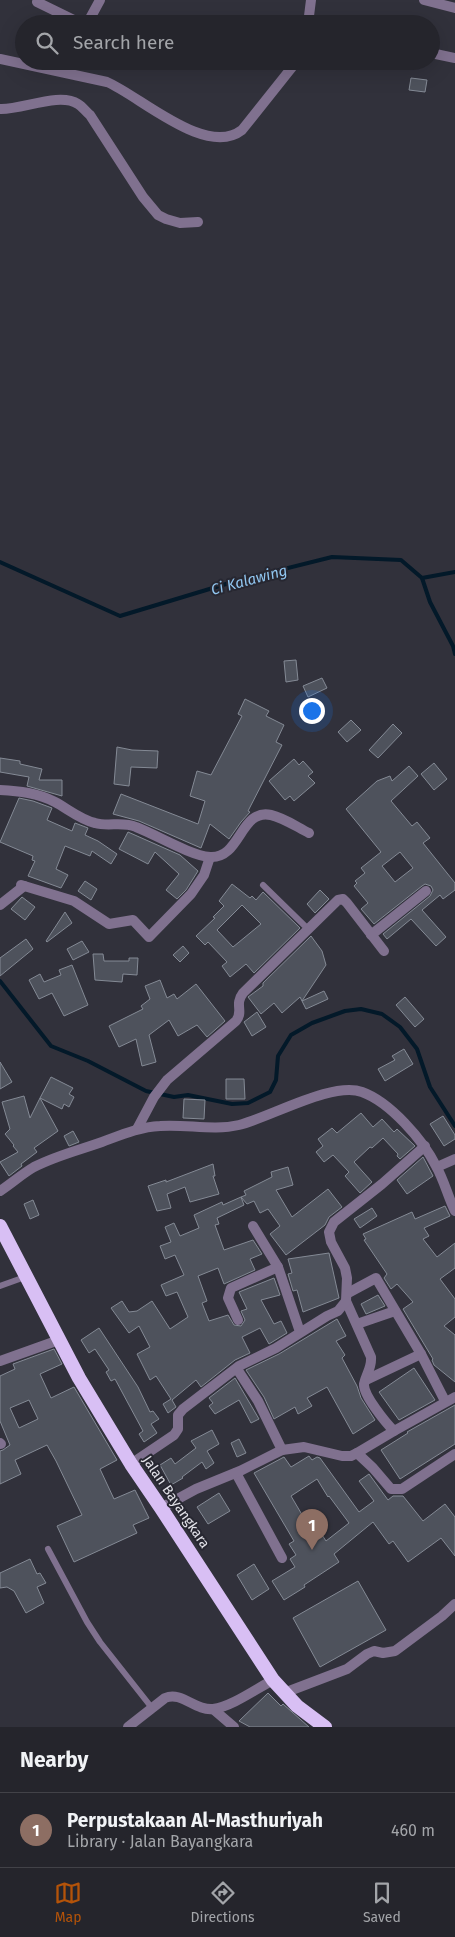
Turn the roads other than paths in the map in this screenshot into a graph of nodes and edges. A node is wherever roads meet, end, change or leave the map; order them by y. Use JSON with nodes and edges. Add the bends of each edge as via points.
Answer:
{"nodes":[{"id":1,"x":38,"y":0,"type":"edge"},
{"id":2,"x":100,"y":0,"type":"edge"},
{"id":3,"x":311,"y":0,"type":"edge"},
{"id":4,"x":424,"y":0,"type":"edge"},
{"id":5,"x":455,"y":8,"type":"edge"},
{"id":6,"x":64,"y":15,"type":"edge"},
{"id":7,"x":92,"y":15,"type":"edge"},
{"id":8,"x":309,"y":15,"type":"edge"},
{"id":9,"x":440,"y":55,"type":"edge"},
{"id":10,"x":455,"y":58,"type":"edge"},
{"id":11,"x":0,"y":59,"type":"edge"},
{"id":12,"x":15,"y":62,"type":"edge"},
{"id":13,"x":51,"y":70,"type":"edge"},
{"id":14,"x":290,"y":70,"type":"edge"},
{"id":15,"x":0,"y":110,"type":"edge"},
{"id":16,"x":198,"y":222,"type":"dead end"},
{"id":17,"x":0,"y":790,"type":"edge"},
{"id":18,"x":309,"y":833,"type":"dead end"},
{"id":19,"x":210,"y":857,"type":"junction"},
{"id":20,"x":263,"y":884,"type":"dead end"},
{"id":21,"x":426,"y":892,"type":"dead end"},
{"id":22,"x":0,"y":905,"type":"edge"},
{"id":23,"x":308,"y":929,"type":"junction"},
{"id":24,"x":371,"y":935,"type":"junction"},
{"id":25,"x":384,"y":951,"type":"dead end"},
{"id":26,"x":137,"y":1129,"type":"junction"},
{"id":27,"x":425,"y":1146,"type":"junction"},
{"id":28,"x":455,"y":1159,"type":"edge"},
{"id":29,"x":437,"y":1167,"type":"junction"},
{"id":30,"x":0,"y":1191,"type":"edge"},
{"id":31,"x":452,"y":1198,"type":"edge"},
{"id":32,"x":455,"y":1211,"type":"edge"},
{"id":33,"x":0,"y":1226,"type":"edge"},
{"id":34,"x":253,"y":1226,"type":"dead end"},
{"id":35,"x":278,"y":1267,"type":"junction"},
{"id":36,"x":25,"y":1277,"type":"junction"},
{"id":37,"x":0,"y":1286,"type":"edge"},
{"id":38,"x":347,"y":1297,"type":"junction"},
{"id":39,"x":395,"y":1310,"type":"junction"},
{"id":40,"x":238,"y":1320,"type":"dead end"},
{"id":41,"x":357,"y":1324,"type":"junction"},
{"id":42,"x":300,"y":1332,"type":"junction"},
{"id":43,"x":59,"y":1340,"type":"junction"},
{"id":44,"x":421,"y":1354,"type":"junction"},
{"id":45,"x":0,"y":1362,"type":"edge"},
{"id":46,"x":237,"y":1369,"type":"junction"},
{"id":47,"x":366,"y":1380,"type":"junction"},
{"id":48,"x":455,"y":1397,"type":"edge"},
{"id":49,"x":445,"y":1401,"type":"junction"},
{"id":50,"x":394,"y":1431,"type":"junction"},
{"id":51,"x":282,"y":1450,"type":"junction"},
{"id":52,"x":357,"y":1453,"type":"junction"},
{"id":53,"x":455,"y":1454,"type":"edge"},
{"id":54,"x":131,"y":1464,"type":"junction"},
{"id":55,"x":236,"y":1473,"type":"junction"},
{"id":56,"x":161,"y":1508,"type":"junction"},
{"id":57,"x":48,"y":1550,"type":"dead end"},
{"id":58,"x":282,"y":1558,"type":"dead end"},
{"id":59,"x":455,"y":1604,"type":"edge"},
{"id":60,"x":273,"y":1680,"type":"junction"},
{"id":61,"x":284,"y":1693,"type":"junction"},
{"id":62,"x":152,"y":1708,"type":"junction"},
{"id":63,"x":213,"y":1709,"type":"junction"},
{"id":64,"x":128,"y":1727,"type":"edge"},
{"id":65,"x":234,"y":1727,"type":"edge"},
{"id":66,"x":325,"y":1727,"type":"edge"}],
"edges":[{"from":1,"to":6,"type":"street"},
{"from":2,"to":7,"type":"street"},
{"from":3,"to":8,"type":"street"},
{"from":4,"to":5,"type":"street"},
{"from":9,"to":10,"type":"street"},
{"from":11,"to":12,"type":"street"},
{"from":13,"to":14,"type":"street","via":[[107,82],[182,126],[207,136],[222,137],[242,130]]},
{"from":15,"to":16,"type":"street","via":[[52,101],[70,100],[79,104],[90,115],[143,197],[158,214],[180,223]]},
{"from":17,"to":19,"type":"street","via":[[39,796],[94,823],[131,824]]},
{"from":18,"to":19,"type":"street","via":[[272,815],[260,815],[250,820],[228,851]]},
{"from":19,"to":22,"type":"street","via":[[204,875],[191,894],[149,937],[133,920],[109,924],[74,901],[22,885]]},
{"from":20,"to":23,"type":"lane"},
{"from":21,"to":24,"type":"street"},
{"from":23,"to":24,"type":"street","via":[[340,898]]},
{"from":23,"to":26,"type":"street","via":[[240,996],[240,1014],[231,1027],[161,1087]]},
{"from":24,"to":25,"type":"street"},
{"from":26,"to":27,"type":"street","via":[[234,1126],[314,1097],[350,1089],[361,1091],[381,1103]]},
{"from":26,"to":30,"type":"street","via":[[43,1163]]},
{"from":27,"to":29,"type":"street"},
{"from":27,"to":38,"type":"street","via":[[331,1227],[331,1242],[348,1278]]},
{"from":28,"to":29,"type":"street"},
{"from":29,"to":31,"type":"street"},
{"from":31,"to":32,"type":"street"},
{"from":33,"to":36,"type":"highway","name":"Jalan Bayangkara"},
{"from":34,"to":35,"type":"street"},
{"from":35,"to":40,"type":"street","via":[[231,1288],[228,1298]]},
{"from":35,"to":42,"type":"street"},
{"from":36,"to":37,"type":"lane"},
{"from":36,"to":43,"type":"highway","name":"Jalan Bayangkara"},
{"from":38,"to":39,"type":"street","via":[[376,1278]]},
{"from":38,"to":41,"type":"street"},
{"from":38,"to":42,"type":"street","via":[[338,1311]]},
{"from":39,"to":41,"type":"street"},
{"from":39,"to":44,"type":"street"},
{"from":41,"to":47,"type":"street","via":[[371,1361]]},
{"from":42,"to":46,"type":"street"},
{"from":43,"to":45,"type":"street"},
{"from":43,"to":54,"type":"highway","name":"Jalan Bayangkara"},
{"from":44,"to":47,"type":"street"},
{"from":44,"to":49,"type":"street"},
{"from":46,"to":51,"type":"street","via":[[258,1401]]},
{"from":46,"to":54,"type":"street","via":[[183,1409],[178,1415],[178,1428],[174,1435]]},
{"from":47,"to":50,"type":"street","via":[[365,1391]]},
{"from":48,"to":49,"type":"street"},
{"from":49,"to":50,"type":"street"},
{"from":50,"to":52,"type":"street"},
{"from":51,"to":52,"type":"street","via":[[304,1447],[342,1456]]},
{"from":51,"to":55,"type":"street"},
{"from":52,"to":53,"type":"street","via":[[391,1489],[396,1490]]},
{"from":54,"to":56,"type":"highway","name":"Jalan Bayangkara"},
{"from":55,"to":56,"type":"street"},
{"from":55,"to":58,"type":"street"},
{"from":56,"to":60,"type":"highway","name":"Jalan Bayangkara"},
{"from":57,"to":62,"type":"lane","via":[[91,1629]]},
{"from":59,"to":61,"type":"street","via":[[405,1646],[383,1653],[374,1651],[347,1669]]},
{"from":60,"to":61,"type":"highway","name":"Jalan Bayangkara"},
{"from":60,"to":63,"type":"street"},
{"from":61,"to":66,"type":"highway","name":"Jalan Bayangkara"},
{"from":62,"to":63,"type":"street","via":[[176,1696]]},
{"from":62,"to":64,"type":"street"},
{"from":63,"to":65,"type":"street"}]}
